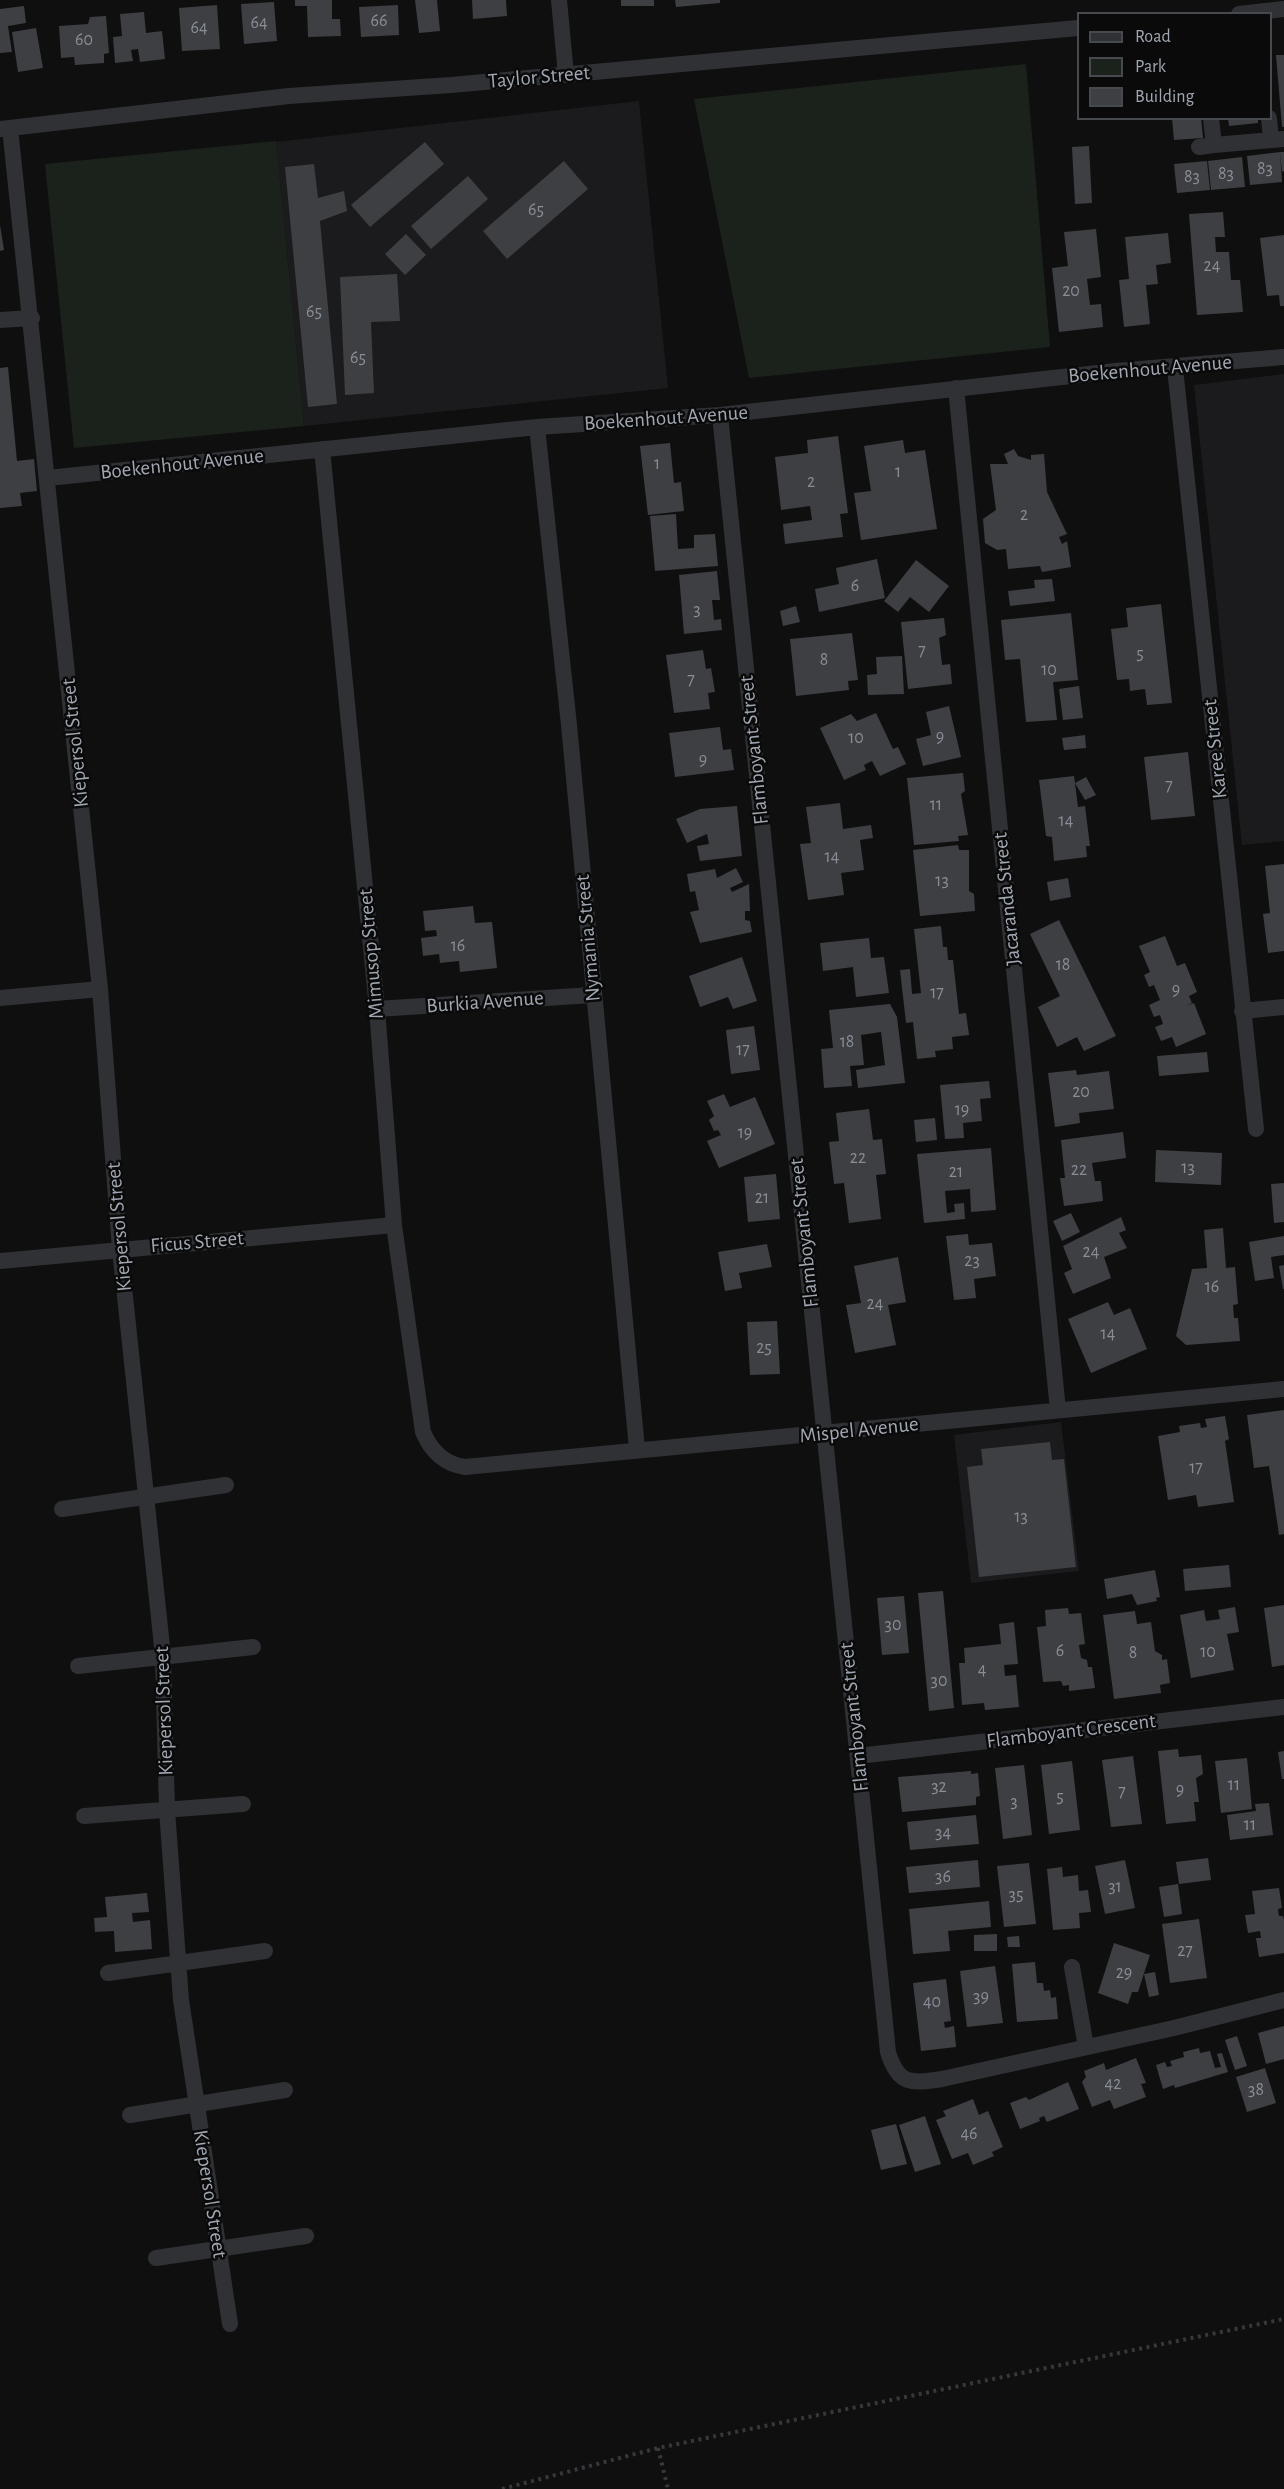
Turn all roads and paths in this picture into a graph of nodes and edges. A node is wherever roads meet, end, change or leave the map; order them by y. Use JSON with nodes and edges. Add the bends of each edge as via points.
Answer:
{"nodes":[{"id":1,"x":560,"y":0,"type":"edge"},
{"id":2,"x":1284,"y":9,"type":"edge"},
{"id":3,"x":1251,"y":12,"type":"edge"},
{"id":4,"x":1077,"y":28,"type":"edge"},
{"id":5,"x":566,"y":75,"type":"junction"},
{"id":6,"x":1211,"y":120,"type":"edge"},
{"id":7,"x":1270,"y":120,"type":"edge"},
{"id":8,"x":5,"y":129,"type":"edge"},
{"id":9,"x":1278,"y":140,"type":"edge"},
{"id":10,"x":32,"y":318,"type":"junction"},
{"id":11,"x":0,"y":320,"type":"edge"},
{"id":12,"x":1284,"y":357,"type":"edge"},
{"id":13,"x":1176,"y":368,"type":"junction"},
{"id":14,"x":956,"y":388,"type":"junction"},
{"id":15,"x":720,"y":415,"type":"junction"},
{"id":16,"x":537,"y":427,"type":"junction"},
{"id":17,"x":322,"y":449,"type":"junction"},
{"id":18,"x":48,"y":478,"type":"junction"},
{"id":19,"x":100,"y":989,"type":"junction"},
{"id":20,"x":592,"y":995,"type":"junction"},
{"id":21,"x":0,"y":998,"type":"edge"},
{"id":22,"x":1284,"y":1007,"type":"edge"},
{"id":23,"x":377,"y":1009,"type":"junction"},
{"id":24,"x":1242,"y":1011,"type":"junction"},
{"id":25,"x":1256,"y":1129,"type":"dead end"},
{"id":26,"x":394,"y":1225,"type":"junction"},
{"id":27,"x":120,"y":1249,"type":"junction"},
{"id":28,"x":0,"y":1261,"type":"edge"},
{"id":29,"x":1284,"y":1389,"type":"edge"},
{"id":30,"x":1058,"y":1410,"type":"junction"},
{"id":31,"x":824,"y":1435,"type":"junction"},
{"id":32,"x":637,"y":1449,"type":"junction"},
{"id":33,"x":437,"y":1454,"type":"joint"},
{"id":34,"x":226,"y":1485,"type":"dead end"},
{"id":35,"x":148,"y":1496,"type":"junction"},
{"id":36,"x":62,"y":1509,"type":"dead end"},
{"id":37,"x":253,"y":1647,"type":"dead end"},
{"id":38,"x":163,"y":1656,"type":"junction"},
{"id":39,"x":78,"y":1665,"type":"dead end"},
{"id":40,"x":1284,"y":1707,"type":"edge"},
{"id":41,"x":858,"y":1756,"type":"junction"},
{"id":42,"x":243,"y":1804,"type":"dead end"},
{"id":43,"x":167,"y":1810,"type":"junction"},
{"id":44,"x":84,"y":1816,"type":"dead end"},
{"id":45,"x":265,"y":1951,"type":"dead end"},
{"id":46,"x":177,"y":1963,"type":"junction"},
{"id":47,"x":1072,"y":1967,"type":"dead end"},
{"id":48,"x":108,"y":1973,"type":"dead end"},
{"id":49,"x":1284,"y":2000,"type":"edge"},
{"id":50,"x":1086,"y":2047,"type":"junction"},
{"id":51,"x":285,"y":2090,"type":"dead end"},
{"id":52,"x":196,"y":2104,"type":"junction"},
{"id":53,"x":130,"y":2115,"type":"dead end"},
{"id":54,"x":306,"y":2236,"type":"dead end"},
{"id":55,"x":218,"y":2249,"type":"junction"},
{"id":56,"x":156,"y":2258,"type":"dead end"},
{"id":57,"x":1284,"y":2319,"type":"edge"},
{"id":58,"x":230,"y":2324,"type":"dead end"},
{"id":59,"x":657,"y":2448,"type":"junction"},
{"id":60,"x":502,"y":2489,"type":"edge"},
{"id":61,"x":668,"y":2489,"type":"edge"}],
"edges":[{"from":1,"to":5,"type":"street"},
{"from":2,"to":3,"type":"street"},
{"from":4,"to":5,"type":"street","name":"Taylor Street"},
{"from":5,"to":8,"type":"street","name":"Taylor Street","via":[[290,96]]},
{"from":6,"to":9,"type":"street","via":[[1206,146]]},
{"from":7,"to":9,"type":"street"},
{"from":8,"to":10,"type":"street","name":"Kiepersol Street"},
{"from":10,"to":11,"type":"street"},
{"from":10,"to":18,"type":"street","name":"Kiepersol Street"},
{"from":12,"to":13,"type":"street","name":"Boekenhout Avenue"},
{"from":13,"to":14,"type":"street","name":"Boekenhout Avenue"},
{"from":13,"to":24,"type":"street","name":"Karee Street"},
{"from":14,"to":15,"type":"street","name":"Boekenhout Avenue"},
{"from":14,"to":30,"type":"street","name":"Jacaranda Street"},
{"from":15,"to":16,"type":"street","name":"Boekenhout Avenue"},
{"from":15,"to":31,"type":"street","name":"Flamboyant Street"},
{"from":16,"to":17,"type":"street","name":"Boekenhout Avenue"},
{"from":16,"to":20,"type":"street","name":"Nymania Street","via":[[569,725]]},
{"from":17,"to":18,"type":"street","name":"Boekenhout Avenue"},
{"from":17,"to":23,"type":"street","name":"Mimusop Street"},
{"from":18,"to":19,"type":"street","name":"Kiepersol Street"},
{"from":19,"to":21,"type":"street"},
{"from":19,"to":27,"type":"street","name":"Kiepersol Street"},
{"from":20,"to":23,"type":"street","name":"Burkia Avenue"},
{"from":20,"to":32,"type":"street","name":"Nymania Street"},
{"from":22,"to":24,"type":"street"},
{"from":23,"to":26,"type":"street","name":"Mimusop Street"},
{"from":24,"to":25,"type":"street","name":"Karee Street"},
{"from":26,"to":27,"type":"street","name":"Ficus Street"},
{"from":26,"to":33,"type":"street","name":"Mimusop Street","via":[[423,1432]]},
{"from":27,"to":28,"type":"street","name":"Ficus Street"},
{"from":27,"to":35,"type":"street","name":"Kiepersol Street"},
{"from":29,"to":30,"type":"street","name":"Mispel Avenue"},
{"from":30,"to":31,"type":"street","name":"Mispel Avenue"},
{"from":31,"to":32,"type":"street","name":"Mispel Avenue"},
{"from":31,"to":41,"type":"street","name":"Flamboyant Street"},
{"from":32,"to":33,"type":"street","name":"Mispel Avenue","via":[[465,1467],[452,1465]]},
{"from":34,"to":35,"type":"street"},
{"from":35,"to":36,"type":"street"},
{"from":35,"to":38,"type":"street","name":"Kiepersol Street"},
{"from":37,"to":38,"type":"street"},
{"from":38,"to":39,"type":"street"},
{"from":38,"to":43,"type":"street","name":"Kiepersol Street"},
{"from":40,"to":41,"type":"street","name":"Flamboyant Crescent"},
{"from":41,"to":50,"type":"street","name":"Flamboyant Street","via":[[888,2052],[893,2068],[902,2078],[915,2083]]},
{"from":42,"to":43,"type":"street"},
{"from":43,"to":44,"type":"street"},
{"from":43,"to":46,"type":"street","name":"Kiepersol Street"},
{"from":45,"to":46,"type":"street"},
{"from":46,"to":48,"type":"street"},
{"from":46,"to":52,"type":"street","name":"Kiepersol Street"},
{"from":47,"to":50,"type":"street"},
{"from":49,"to":50,"type":"street"},
{"from":51,"to":52,"type":"street"},
{"from":52,"to":53,"type":"street"},
{"from":52,"to":55,"type":"street","name":"Kiepersol Street"},
{"from":54,"to":55,"type":"street"},
{"from":55,"to":56,"type":"street"},
{"from":55,"to":58,"type":"street","name":"Kiepersol Street"},
{"from":57,"to":59,"type":"path"},
{"from":59,"to":60,"type":"path"},
{"from":59,"to":61,"type":"path"}]}
